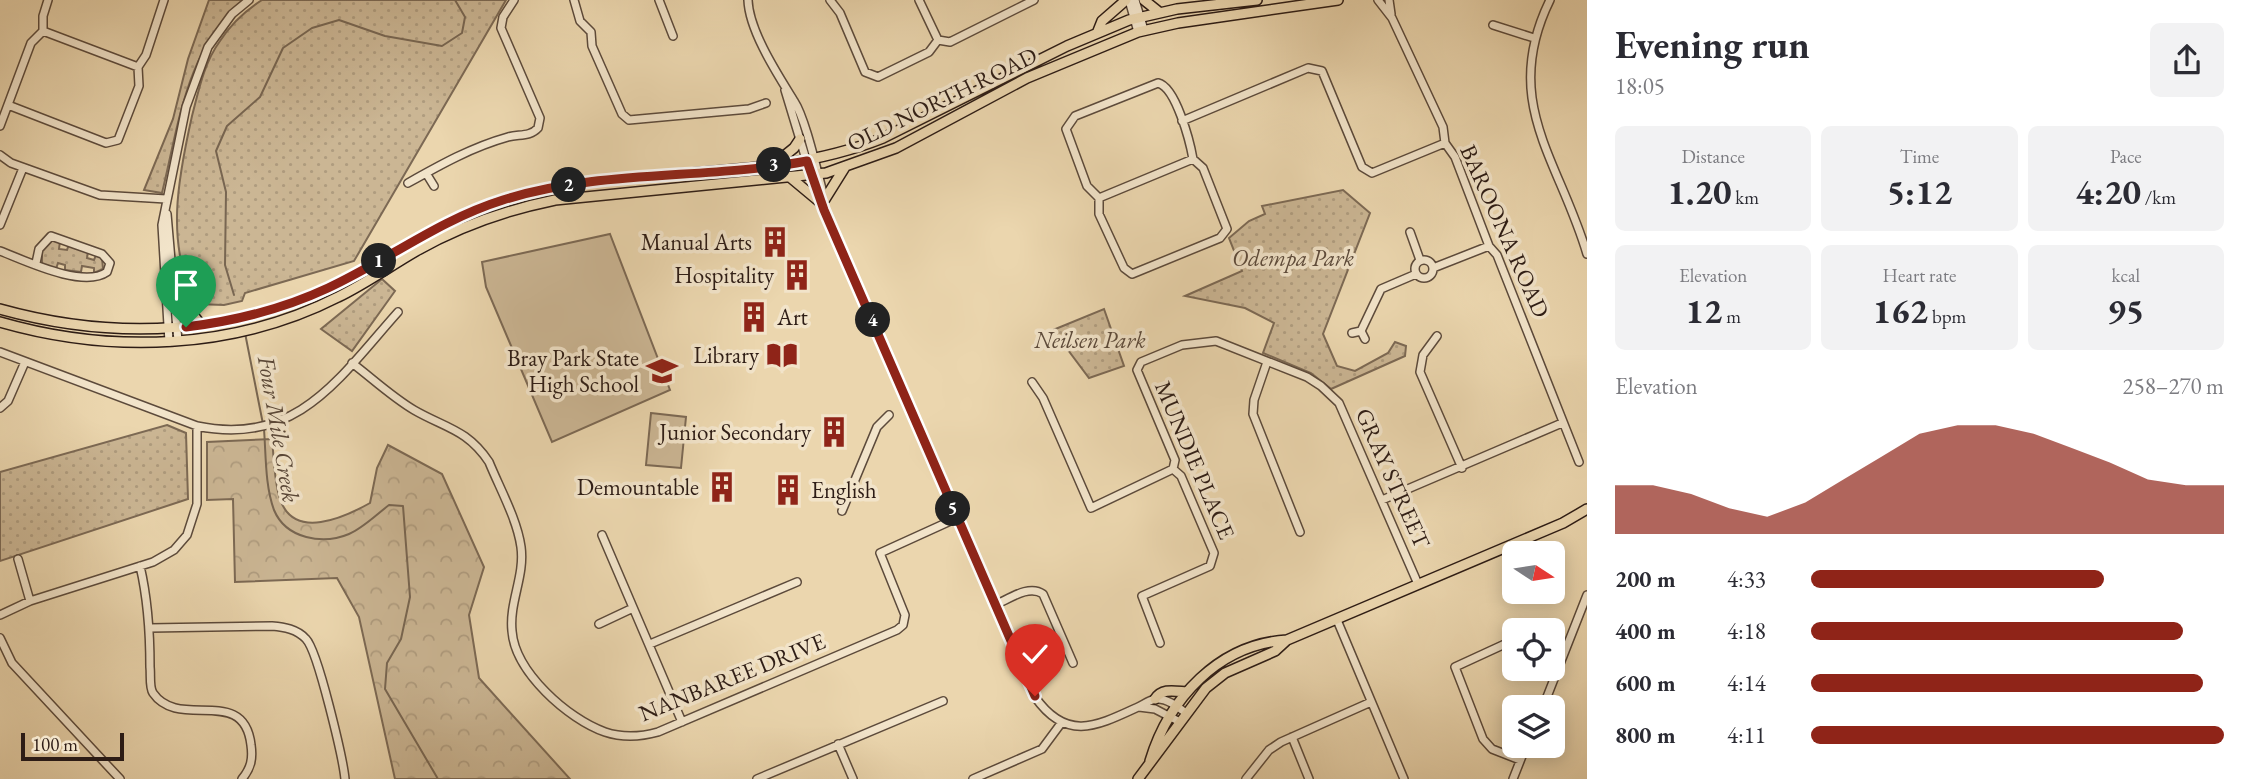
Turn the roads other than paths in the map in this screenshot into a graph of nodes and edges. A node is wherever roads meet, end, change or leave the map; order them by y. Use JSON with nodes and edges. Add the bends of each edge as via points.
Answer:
{"nodes":[{"id":1,"x":48,"y":0,"type":"edge"},
{"id":2,"x":164,"y":0,"type":"edge"},
{"id":3,"x":249,"y":0,"type":"edge"},
{"id":4,"x":513,"y":0,"type":"edge"},
{"id":5,"x":574,"y":0,"type":"edge"},
{"id":6,"x":659,"y":0,"type":"edge"},
{"id":7,"x":748,"y":0,"type":"edge"},
{"id":8,"x":831,"y":0,"type":"edge"},
{"id":9,"x":919,"y":0,"type":"edge"},
{"id":10,"x":1034,"y":0,"type":"edge"},
{"id":11,"x":1127,"y":0,"type":"edge"},
{"id":12,"x":1135,"y":0,"type":"edge"},
{"id":13,"x":1144,"y":0,"type":"edge"},
{"id":14,"x":1257,"y":0,"type":"edge"},
{"id":15,"x":1338,"y":0,"type":"edge"},
{"id":16,"x":1378,"y":0,"type":"edge"},
{"id":17,"x":1389,"y":0,"type":"edge"},
{"id":18,"x":1550,"y":0,"type":"edge"},
{"id":19,"x":1159,"y":12,"type":"junction"},
{"id":20,"x":1138,"y":17,"type":"junction"},
{"id":21,"x":1392,"y":18,"type":"junction"},
{"id":22,"x":1493,"y":25,"type":"dead end"},
{"id":23,"x":43,"y":31,"type":"junction"},
{"id":24,"x":1098,"y":31,"type":"junction"},
{"id":25,"x":1141,"y":31,"type":"junction"},
{"id":26,"x":673,"y":36,"type":"dead end"},
{"id":27,"x":1534,"y":38,"type":"junction"},
{"id":28,"x":938,"y":40,"type":"junction"},
{"id":29,"x":138,"y":67,"type":"junction"},
{"id":30,"x":785,"y":90,"type":"junction"},
{"id":31,"x":766,"y":103,"type":"dead end"},
{"id":32,"x":8,"y":105,"type":"junction"},
{"id":33,"x":1182,"y":121,"type":"junction"},
{"id":34,"x":0,"y":126,"type":"edge"},
{"id":35,"x":800,"y":139,"type":"junction"},
{"id":36,"x":1445,"y":144,"type":"junction"},
{"id":37,"x":0,"y":155,"type":"edge"},
{"id":38,"x":1193,"y":159,"type":"junction"},
{"id":39,"x":810,"y":160,"type":"junction"},
{"id":40,"x":773,"y":165,"type":"junction"},
{"id":41,"x":23,"y":167,"type":"junction"},
{"id":42,"x":845,"y":167,"type":"junction"},
{"id":43,"x":426,"y":173,"type":"junction"},
{"id":44,"x":814,"y":175,"type":"junction"},
{"id":45,"x":791,"y":178,"type":"junction"},
{"id":46,"x":408,"y":183,"type":"dead end"},
{"id":47,"x":434,"y":186,"type":"dead end"},
{"id":48,"x":1099,"y":198,"type":"junction"},
{"id":49,"x":166,"y":200,"type":"junction"},
{"id":50,"x":823,"y":201,"type":"junction"},
{"id":51,"x":0,"y":225,"type":"edge"},
{"id":52,"x":1410,"y":232,"type":"dead end"},
{"id":53,"x":1489,"y":246,"type":"junction"},
{"id":54,"x":0,"y":251,"type":"edge"},
{"id":55,"x":1587,"y":251,"type":"edge"},
{"id":56,"x":1420,"y":260,"type":"junction"},
{"id":57,"x":37,"y":263,"type":"junction"},
{"id":58,"x":1433,"y":268,"type":"junction"},
{"id":59,"x":1416,"y":274,"type":"junction"},
{"id":60,"x":173,"y":289,"type":"junction"},
{"id":61,"x":0,"y":309,"type":"edge"},
{"id":62,"x":398,"y":312,"type":"dead end"},
{"id":63,"x":0,"y":322,"type":"edge"},
{"id":64,"x":201,"y":325,"type":"junction"},
{"id":65,"x":173,"y":329,"type":"junction"},
{"id":66,"x":1361,"y":331,"type":"junction"},
{"id":67,"x":1352,"y":334,"type":"dead end"},
{"id":68,"x":1437,"y":336,"type":"dead end"},
{"id":69,"x":1366,"y":339,"type":"dead end"},
{"id":70,"x":173,"y":342,"type":"junction"},
{"id":71,"x":0,"y":352,"type":"edge"},
{"id":72,"x":25,"y":362,"type":"junction"},
{"id":73,"x":1267,"y":362,"type":"junction"},
{"id":74,"x":352,"y":363,"type":"junction"},
{"id":75,"x":1137,"y":370,"type":"joint"},
{"id":76,"x":1032,"y":382,"type":"dead end"},
{"id":77,"x":0,"y":408,"type":"edge"},
{"id":78,"x":888,"y":415,"type":"dead end"},
{"id":79,"x":1562,"y":423,"type":"junction"},
{"id":80,"x":197,"y":426,"type":"junction"},
{"id":81,"x":1578,"y":462,"type":"dead end"},
{"id":82,"x":1462,"y":468,"type":"junction"},
{"id":83,"x":1173,"y":469,"type":"junction"},
{"id":84,"x":1382,"y":500,"type":"junction"},
{"id":85,"x":1587,"y":509,"type":"edge"},
{"id":86,"x":842,"y":511,"type":"dead end"},
{"id":87,"x":957,"y":518,"type":"junction"},
{"id":88,"x":1300,"y":532,"type":"dead end"},
{"id":89,"x":602,"y":534,"type":"dead end"},
{"id":90,"x":18,"y":559,"type":"dead end"},
{"id":91,"x":140,"y":566,"type":"junction"},
{"id":92,"x":797,"y":582,"type":"dead end"},
{"id":93,"x":1418,"y":584,"type":"junction"},
{"id":94,"x":1587,"y":595,"type":"edge"},
{"id":95,"x":30,"y":601,"type":"junction"},
{"id":96,"x":995,"y":605,"type":"junction"},
{"id":97,"x":634,"y":608,"type":"junction"},
{"id":98,"x":0,"y":615,"type":"edge"},
{"id":99,"x":1337,"y":620,"type":"junction"},
{"id":100,"x":599,"y":624,"type":"dead end"},
{"id":101,"x":150,"y":628,"type":"junction"},
{"id":102,"x":0,"y":638,"type":"edge"},
{"id":103,"x":1287,"y":640,"type":"junction"},
{"id":104,"x":1160,"y":643,"type":"dead end"},
{"id":105,"x":650,"y":644,"type":"junction"},
{"id":106,"x":1502,"y":645,"type":"edge"},
{"id":107,"x":1565,"y":649,"type":"edge"},
{"id":108,"x":1073,"y":663,"type":"dead end"},
{"id":109,"x":1186,"y":692,"type":"junction"},
{"id":110,"x":1154,"y":699,"type":"junction"},
{"id":111,"x":943,"y":701,"type":"dead end"},
{"id":112,"x":1371,"y":702,"type":"junction"},
{"id":113,"x":1176,"y":706,"type":"junction"},
{"id":114,"x":1139,"y":707,"type":"junction"},
{"id":115,"x":1186,"y":713,"type":"junction"},
{"id":116,"x":1171,"y":716,"type":"junction"},
{"id":117,"x":682,"y":722,"type":"junction"},
{"id":118,"x":1062,"y":722,"type":"junction"},
{"id":119,"x":1180,"y":722,"type":"junction"},
{"id":120,"x":1292,"y":737,"type":"junction"},
{"id":121,"x":838,"y":744,"type":"junction"},
{"id":122,"x":1520,"y":760,"type":"joint"},
{"id":123,"x":1149,"y":762,"type":"junction"},
{"id":124,"x":120,"y":779,"type":"edge"},
{"id":125,"x":242,"y":779,"type":"edge"},
{"id":126,"x":345,"y":779,"type":"edge"},
{"id":127,"x":757,"y":779,"type":"edge"},
{"id":128,"x":853,"y":779,"type":"edge"},
{"id":129,"x":973,"y":779,"type":"edge"},
{"id":130,"x":1138,"y":779,"type":"edge"},
{"id":131,"x":1246,"y":779,"type":"edge"},
{"id":132,"x":1309,"y":779,"type":"edge"},
{"id":133,"x":1404,"y":779,"type":"edge"},
{"id":134,"x":1513,"y":779,"type":"edge"}],
"edges":[{"from":1,"to":23,"type":"street"},
{"from":2,"to":29,"type":"street"},
{"from":3,"to":49,"type":"street","via":[[219,30],[200,64]]},
{"from":4,"to":43,"type":"street","via":[[501,28],[540,118],[538,128],[437,164]]},
{"from":5,"to":31,"type":"street","via":[[580,21],[592,32],[592,46],[622,114],[629,120],[749,109]]},
{"from":6,"to":26,"type":"street"},
{"from":7,"to":30,"type":"street","via":[[748,17]]},
{"from":8,"to":28,"type":"street","via":[[870,76],[883,76],[929,52]]},
{"from":9,"to":28,"type":"street"},
{"from":10,"to":28,"type":"street","via":[[950,42]]},
{"from":11,"to":20,"type":"street"},
{"from":11,"to":24,"type":"main road","via":[[1102,21]]},
{"from":12,"to":20,"type":"street"},
{"from":13,"to":19,"type":"main road"},
{"from":14,"to":19,"type":"main road","name":"OLD NORTH ROAD"},
{"from":15,"to":25,"type":"main road","name":"OLD NORTH ROAD"},
{"from":16,"to":21,"type":"street","name":"BAROONA ROAD"},
{"from":17,"to":21,"type":"street","name":"BAROONA ROAD"},
{"from":18,"to":27,"type":"street"},
{"from":19,"to":20,"type":"main road","name":"OLD NORTH ROAD"},
{"from":20,"to":24,"type":"main road","name":"OLD NORTH ROAD"},
{"from":20,"to":25,"type":"street"},
{"from":21,"to":36,"type":"street","name":"BAROONA ROAD","via":[[1443,127]]},
{"from":22,"to":27,"type":"street"},
{"from":23,"to":29,"type":"street"},
{"from":23,"to":32,"type":"street","via":[[31,43]]},
{"from":24,"to":39,"type":"main road","name":"OLD NORTH ROAD","via":[[883,138]]},
{"from":25,"to":42,"type":"main road","name":"OLD NORTH ROAD","via":[[1027,78],[896,148]]},
{"from":27,"to":55,"type":"street","via":[[1529,82],[1532,109]]},
{"from":29,"to":32,"type":"street","via":[[134,102],[120,137],[111,143]]},
{"from":30,"to":35,"type":"street"},
{"from":30,"to":39,"type":"street","via":[[796,104]]},
{"from":32,"to":34,"type":"street"},
{"from":33,"to":36,"type":"street","via":[[1308,68],[1322,71],[1362,167],[1372,173]]},
{"from":33,"to":38,"type":"street","via":[[1192,142]]},
{"from":33,"to":48,"type":"street","via":[[1168,88],[1157,83],[1072,117],[1067,134],[1087,186]]},
{"from":35,"to":39,"type":"street"},
{"from":35,"to":40,"type":"main road"},
{"from":36,"to":53,"type":"street","name":"BAROONA ROAD","via":[[1455,157]]},
{"from":37,"to":41,"type":"street"},
{"from":38,"to":48,"type":"street"},
{"from":38,"to":48,"type":"street","via":[[1204,170],[1226,232],[1220,239],[1137,274],[1124,268],[1099,214]]},
{"from":39,"to":40,"type":"main road","name":"OLD NORTH ROAD"},
{"from":39,"to":44,"type":"street"},
{"from":40,"to":64,"type":"main road","name":"OLD NORTH ROAD","via":[[586,183],[505,199],[433,228],[311,296],[253,315]]},
{"from":41,"to":49,"type":"street","via":[[100,195]]},
{"from":41,"to":51,"type":"street"},
{"from":42,"to":44,"type":"main road","name":"OLD NORTH ROAD"},
{"from":42,"to":50,"type":"main road"},
{"from":43,"to":46,"type":"street"},
{"from":43,"to":47,"type":"street"},
{"from":44,"to":45,"type":"main road","name":"OLD NORTH ROAD"},
{"from":44,"to":50,"type":"street"},
{"from":45,"to":50,"type":"main road"},
{"from":45,"to":70,"type":"main road","name":"OLD NORTH ROAD","via":[[519,207],[417,250],[365,283],[303,313],[246,330]]},
{"from":49,"to":60,"type":"street"},
{"from":49,"to":65,"type":"street","via":[[162,225]]},
{"from":50,"to":87,"type":"street"},
{"from":52,"to":56,"type":"street"},
{"from":53,"to":58,"type":"street"},
{"from":53,"to":79,"type":"street","name":"BAROONA ROAD","via":[[1502,267]]},
{"from":54,"to":57,"type":"street"},
{"from":56,"to":58,"type":"street","via":[[1427,260]]},
{"from":56,"to":59,"type":"street"},
{"from":57,"to":57,"type":"street","via":[[39,249],[51,236],[102,254],[110,263],[107,272],[97,276],[59,273]]},
{"from":58,"to":59,"type":"street","via":[[1428,278]]},
{"from":59,"to":66,"type":"street","via":[[1381,289]]},
{"from":60,"to":64,"type":"main road"},
{"from":60,"to":65,"type":"street"},
{"from":61,"to":65,"type":"main road","name":"OLD NORTH ROAD","via":[[102,329]]},
{"from":62,"to":74,"type":"street"},
{"from":63,"to":70,"type":"main road","name":"OLD NORTH ROAD","via":[[68,338]]},
{"from":64,"to":65,"type":"main road","name":"OLD NORTH ROAD"},
{"from":65,"to":70,"type":"street"},
{"from":66,"to":67,"type":"street"},
{"from":66,"to":69,"type":"street"},
{"from":68,"to":82,"type":"street","via":[[1423,355],[1420,372]]},
{"from":71,"to":72,"type":"street"},
{"from":72,"to":77,"type":"street","via":[[8,401]]},
{"from":72,"to":80,"type":"street"},
{"from":73,"to":75,"type":"street","name":"GRAY STREET","via":[[1206,340],[1140,362]]},
{"from":73,"to":84,"type":"street","name":"GRAY STREET","via":[[1315,382],[1339,403]]},
{"from":73,"to":88,"type":"street","via":[[1253,414]]},
{"from":74,"to":80,"type":"street","via":[[318,400],[277,424],[225,432]]},
{"from":74,"to":117,"type":"street","name":"NANBAREE DRIVE","via":[[417,411],[462,432],[489,462],[520,542],[522,570],[511,611],[512,632],[518,658],[534,680],[579,718],[606,732],[645,736]]},
{"from":75,"to":83,"type":"street","name":"MUNDIE PLACE","via":[[1175,460]]},
{"from":76,"to":83,"type":"street","via":[[1091,508]]},
{"from":78,"to":86,"type":"street","via":[[877,427]]},
{"from":79,"to":81,"type":"street","name":"BAROONA ROAD"},
{"from":79,"to":82,"type":"street"},
{"from":80,"to":91,"type":"street","via":[[197,504],[191,526],[174,550]]},
{"from":82,"to":84,"type":"street"},
{"from":83,"to":104,"type":"street","name":"MUNDIE PLACE","via":[[1190,495],[1214,559],[1210,566],[1142,596]]},
{"from":84,"to":93,"type":"street","name":"GRAY STREET"},
{"from":85,"to":93,"type":"main road"},
{"from":87,"to":96,"type":"street"},
{"from":87,"to":117,"type":"street","name":"NANBAREE DRIVE","via":[[880,553],[905,615],[897,630]]},
{"from":89,"to":97,"type":"street"},
{"from":90,"to":95,"type":"street"},
{"from":91,"to":95,"type":"street"},
{"from":91,"to":101,"type":"street"},
{"from":92,"to":105,"type":"street"},
{"from":93,"to":99,"type":"main road"},
{"from":94,"to":107,"type":"street"},
{"from":95,"to":98,"type":"street"},
{"from":96,"to":108,"type":"street","via":[[1028,590],[1044,594]]},
{"from":96,"to":118,"type":"street","via":[[1035,696]]},
{"from":97,"to":100,"type":"street"},
{"from":97,"to":105,"type":"street"},
{"from":99,"to":103,"type":"main road"},
{"from":99,"to":112,"type":"street"},
{"from":101,"to":125,"type":"street","via":[[151,691],[175,709],[225,711],[237,716],[251,741],[252,760]]},
{"from":101,"to":126,"type":"street","via":[[272,626],[298,632],[312,647]]},
{"from":102,"to":124,"type":"street","via":[[12,663]]},
{"from":103,"to":109,"type":"main road","via":[[1231,656],[1205,672]]},
{"from":103,"to":115,"type":"main road","via":[[1275,651],[1215,680]]},
{"from":105,"to":117,"type":"street"},
{"from":106,"to":122,"type":"street","via":[[1455,667],[1483,739],[1492,749]]},
{"from":109,"to":110,"type":"main road","via":[[1167,691]]},
{"from":109,"to":113,"type":"main road"},
{"from":110,"to":113,"type":"street"},
{"from":110,"to":114,"type":"street"},
{"from":111,"to":121,"type":"street"},
{"from":112,"to":120,"type":"street"},
{"from":112,"to":133,"type":"street"},
{"from":113,"to":115,"type":"street"},
{"from":113,"to":116,"type":"main road"},
{"from":114,"to":116,"type":"street"},
{"from":114,"to":118,"type":"street","via":[[1089,727]]},
{"from":115,"to":119,"type":"main road"},
{"from":116,"to":119,"type":"street"},
{"from":116,"to":123,"type":"main road"},
{"from":118,"to":129,"type":"street","via":[[1042,749]]},
{"from":119,"to":123,"type":"main road"},
{"from":120,"to":131,"type":"street","via":[[1269,750]]},
{"from":120,"to":132,"type":"street"},
{"from":121,"to":127,"type":"street"},
{"from":121,"to":128,"type":"street"},
{"from":122,"to":134,"type":"street"},
{"from":123,"to":130,"type":"main road"}]}
